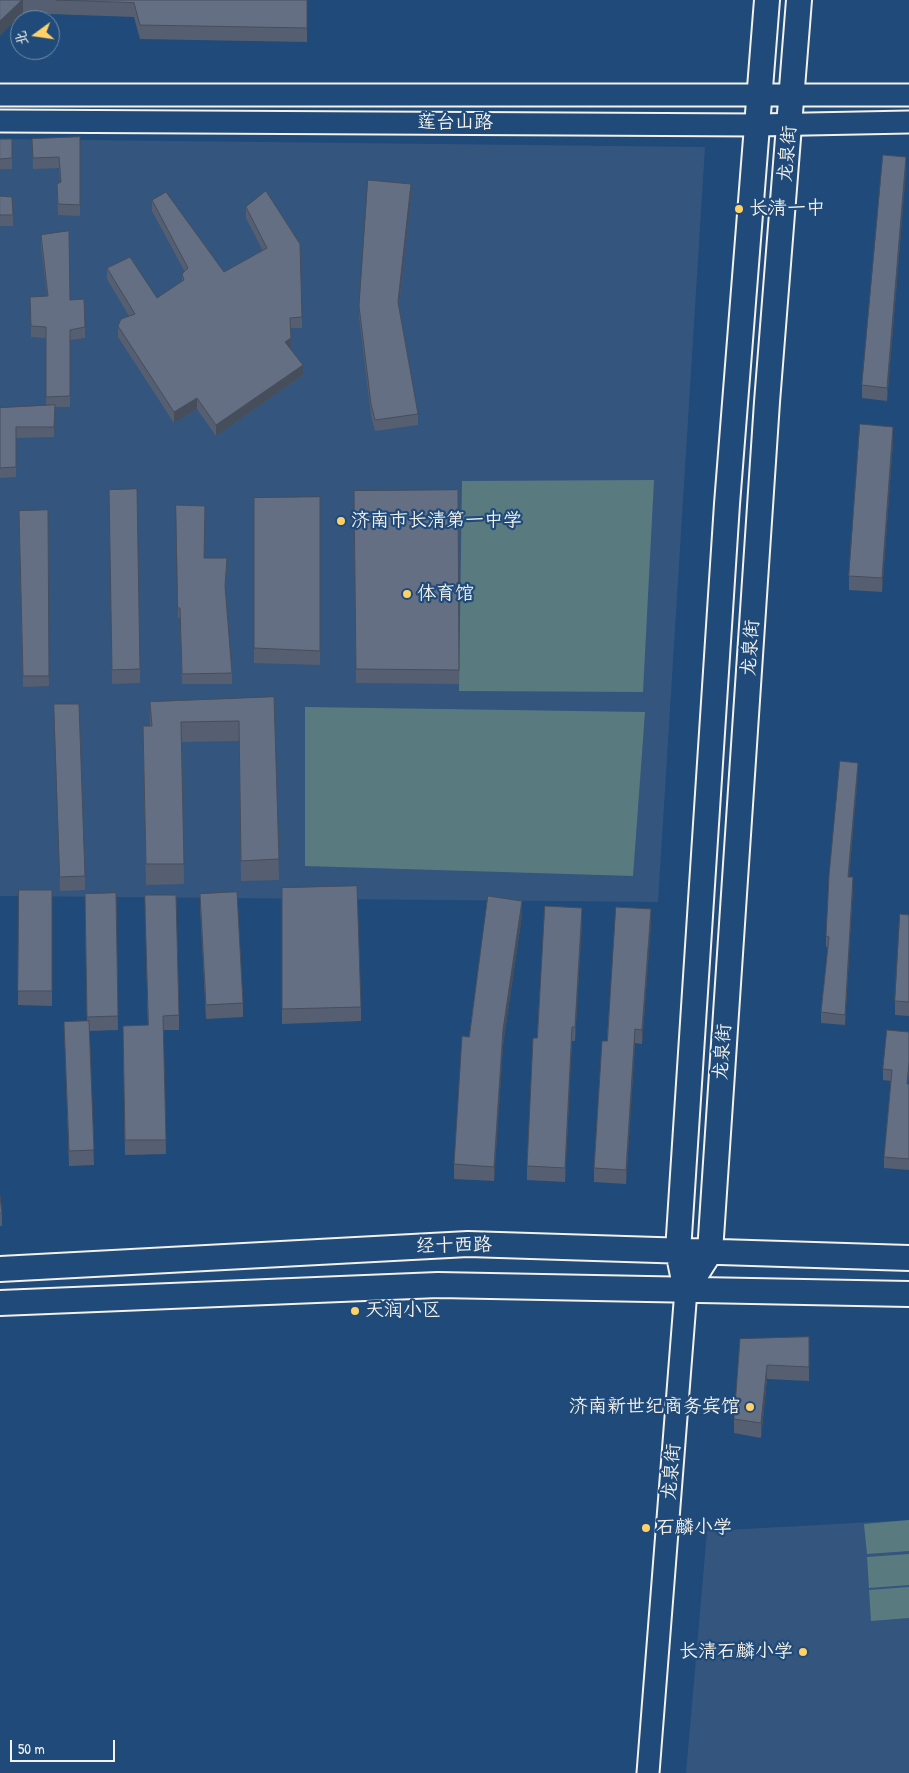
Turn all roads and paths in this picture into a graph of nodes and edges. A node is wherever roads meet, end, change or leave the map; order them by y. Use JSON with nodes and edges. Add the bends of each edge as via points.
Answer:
{"nodes":[{"id":1,"x":767,"y":0,"type":"edge"},
{"id":2,"x":799,"y":0,"type":"edge"},
{"id":3,"x":0,"y":95,"type":"edge"},
{"id":4,"x":760,"y":96,"type":"junction"},
{"id":5,"x":909,"y":96,"type":"edge"},
{"id":6,"x":792,"y":97,"type":"junction"},
{"id":7,"x":0,"y":120,"type":"edge"},
{"id":8,"x":909,"y":122,"type":"edge"},
{"id":9,"x":790,"y":123,"type":"junction"},
{"id":10,"x":758,"y":125,"type":"junction"},
{"id":11,"x":678,"y":1251,"type":"junction"},
{"id":12,"x":710,"y":1252,"type":"junction"},
{"id":13,"x":909,"y":1258,"type":"edge"},
{"id":14,"x":0,"y":1270,"type":"edge"},
{"id":15,"x":686,"y":1290,"type":"junction"},
{"id":16,"x":909,"y":1294,"type":"edge"},
{"id":17,"x":0,"y":1304,"type":"edge"},
{"id":18,"x":648,"y":1773,"type":"edge"}],
"edges":[{"from":1,"to":4,"type":"main road","name":"龙泉街"},
{"from":2,"to":6,"type":"main road","name":"龙泉街"},
{"from":3,"to":4,"type":"main road","name":"莲台山路"},
{"from":4,"to":6,"type":"main road","name":"莲台山路"},
{"from":4,"to":10,"type":"main road","name":"龙泉街"},
{"from":5,"to":6,"type":"main road","name":"莲台山路"},
{"from":6,"to":9,"type":"main road","name":"龙泉街"},
{"from":7,"to":10,"type":"main road","name":"莲台山路"},
{"from":8,"to":9,"type":"main road","name":"莲台山路"},
{"from":9,"to":10,"type":"main road","name":"莲台山路"},
{"from":9,"to":12,"type":"main road","name":"龙泉街","via":[[767,402]]},
{"from":10,"to":11,"type":"main road","name":"龙泉街","via":[[727,504]]},
{"from":11,"to":12,"type":"main road","name":"经十西路"},
{"from":11,"to":14,"type":"main road","name":"经十西路","via":[[468,1244]]},
{"from":11,"to":15,"type":"main road","name":"龙泉街"},
{"from":12,"to":13,"type":"main road","name":"经十西路"},
{"from":12,"to":15,"type":"main road","name":"龙泉街"},
{"from":15,"to":16,"type":"main road","name":"经十西路"},
{"from":15,"to":17,"type":"main road","name":"经十西路","via":[[438,1285]]},
{"from":15,"to":18,"type":"main road","name":"龙泉街"}]}
